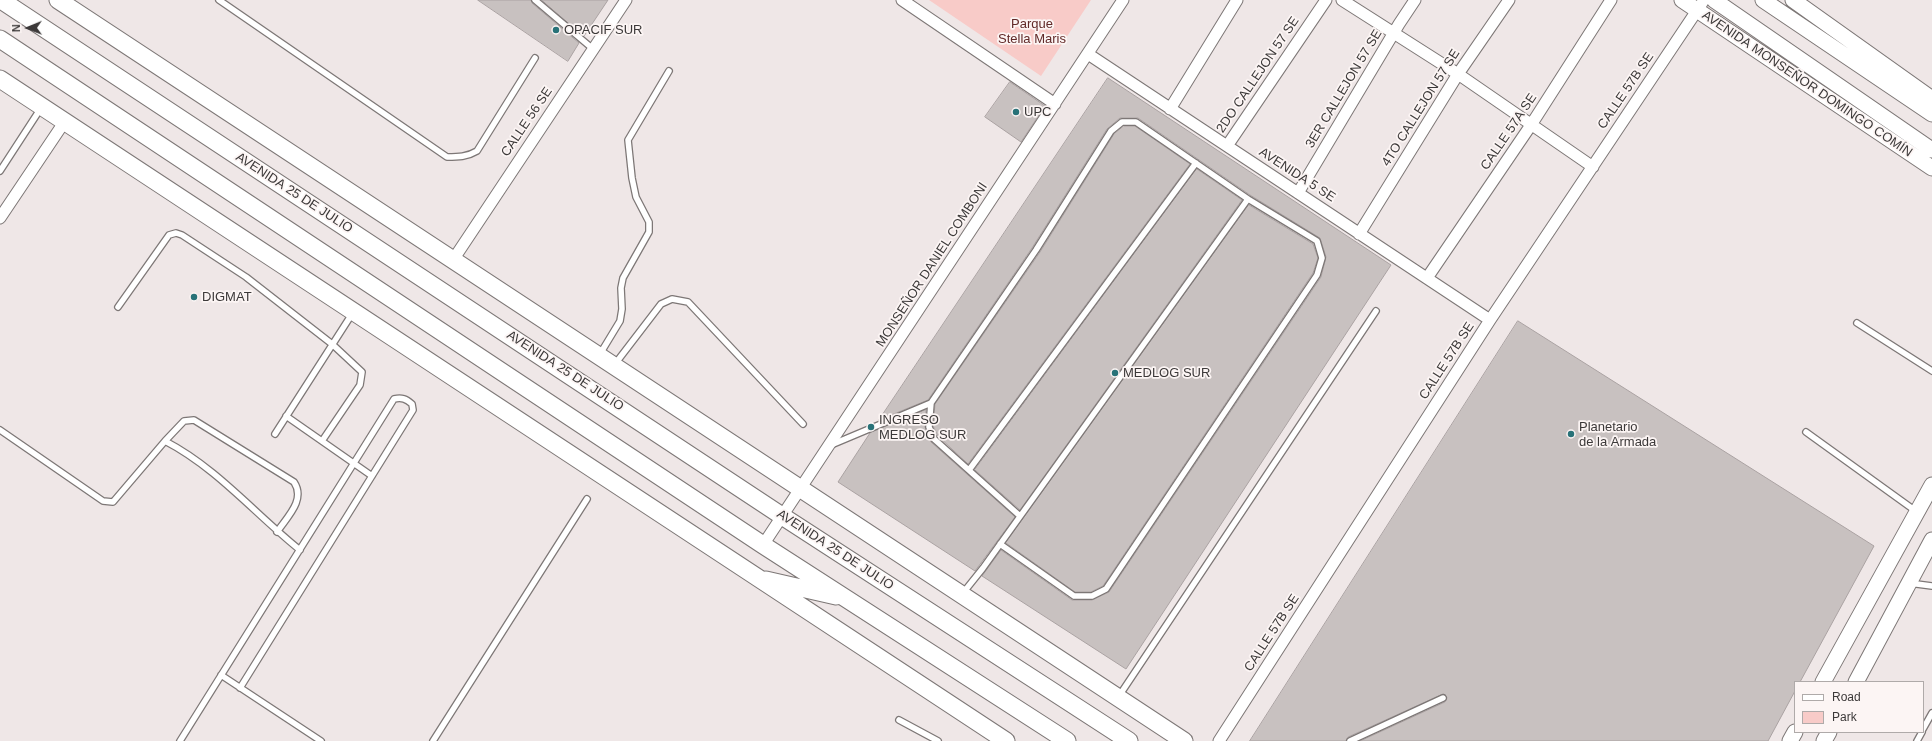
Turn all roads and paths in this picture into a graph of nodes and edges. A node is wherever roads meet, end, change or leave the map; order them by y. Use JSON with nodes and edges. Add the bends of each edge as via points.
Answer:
{"nodes":[{"id":1,"x":1,"y":0,"type":"edge"},
{"id":2,"x":58,"y":0,"type":"edge"},
{"id":3,"x":219,"y":0,"type":"edge"},
{"id":4,"x":535,"y":0,"type":"edge"},
{"id":5,"x":626,"y":0,"type":"edge"},
{"id":6,"x":902,"y":0,"type":"edge"},
{"id":7,"x":1123,"y":0,"type":"edge"},
{"id":8,"x":1237,"y":0,"type":"edge"},
{"id":9,"x":1326,"y":0,"type":"edge"},
{"id":10,"x":1342,"y":0,"type":"edge"},
{"id":11,"x":1415,"y":0,"type":"edge"},
{"id":12,"x":1509,"y":0,"type":"edge"},
{"id":13,"x":1611,"y":0,"type":"edge"},
{"id":14,"x":1682,"y":0,"type":"edge"},
{"id":15,"x":1714,"y":0,"type":"edge"},
{"id":16,"x":1763,"y":0,"type":"edge"},
{"id":17,"x":1793,"y":0,"type":"edge"},
{"id":18,"x":1701,"y":5,"type":"edge"},
{"id":19,"x":1394,"y":33,"type":"junction"},
{"id":20,"x":0,"y":39,"type":"edge"},
{"id":21,"x":593,"y":49,"type":"junction"},
{"id":22,"x":1088,"y":54,"type":"junction"},
{"id":23,"x":535,"y":58,"type":"dead end"},
{"id":24,"x":669,"y":71,"type":"dead end"},
{"id":25,"x":1458,"y":74,"type":"junction"},
{"id":26,"x":0,"y":79,"type":"edge"},
{"id":27,"x":1932,"y":99,"type":"edge"},
{"id":28,"x":1055,"y":104,"type":"junction"},
{"id":29,"x":42,"y":106,"type":"junction"},
{"id":30,"x":1170,"y":109,"type":"junction"},
{"id":31,"x":1932,"y":114,"type":"edge"},
{"id":32,"x":65,"y":121,"type":"junction"},
{"id":33,"x":1531,"y":125,"type":"junction"},
{"id":34,"x":1227,"y":146,"type":"junction"},
{"id":35,"x":1932,"y":150,"type":"edge"},
{"id":36,"x":1196,"y":164,"type":"junction"},
{"id":37,"x":1592,"y":167,"type":"junction"},
{"id":38,"x":1932,"y":168,"type":"edge"},
{"id":39,"x":0,"y":171,"type":"edge"},
{"id":40,"x":1298,"y":193,"type":"junction"},
{"id":41,"x":1248,"y":199,"type":"junction"},
{"id":42,"x":0,"y":218,"type":"edge"},
{"id":43,"x":1360,"y":234,"type":"junction"},
{"id":44,"x":452,"y":260,"type":"junction"},
{"id":45,"x":1427,"y":278,"type":"junction"},
{"id":46,"x":118,"y":307,"type":"dead end"},
{"id":47,"x":1376,"y":311,"type":"dead end"},
{"id":48,"x":353,"y":312,"type":"junction"},
{"id":49,"x":1490,"y":320,"type":"junction"},
{"id":50,"x":1858,"y":323,"type":"dead end"},
{"id":51,"x":332,"y":344,"type":"junction"},
{"id":52,"x":599,"y":356,"type":"junction"},
{"id":53,"x":613,"y":366,"type":"junction"},
{"id":54,"x":1932,"y":371,"type":"edge"},
{"id":55,"x":931,"y":404,"type":"junction"},
{"id":56,"x":286,"y":416,"type":"junction"},
{"id":57,"x":803,"y":424,"type":"dead end"},
{"id":58,"x":0,"y":430,"type":"edge"},
{"id":59,"x":1806,"y":432,"type":"dead end"},
{"id":60,"x":275,"y":434,"type":"dead end"},
{"id":61,"x":165,"y":441,"type":"junction"},
{"id":62,"x":322,"y":441,"type":"junction"},
{"id":63,"x":828,"y":446,"type":"junction"},
{"id":64,"x":354,"y":463,"type":"junction"},
{"id":65,"x":969,"y":470,"type":"junction"},
{"id":66,"x":372,"y":476,"type":"junction"},
{"id":67,"x":1932,"y":485,"type":"edge"},
{"id":68,"x":800,"y":488,"type":"junction"},
{"id":69,"x":588,"y":499,"type":"dead end"},
{"id":70,"x":1917,"y":512,"type":"junction"},
{"id":71,"x":782,"y":516,"type":"junction"},
{"id":72,"x":1020,"y":516,"type":"junction"},
{"id":73,"x":276,"y":532,"type":"junction"},
{"id":74,"x":1932,"y":540,"type":"edge"},
{"id":75,"x":763,"y":544,"type":"junction"},
{"id":76,"x":1000,"y":544,"type":"junction"},
{"id":77,"x":300,"y":550,"type":"junction"},
{"id":78,"x":756,"y":578,"type":"junction"},
{"id":79,"x":1909,"y":583,"type":"junction"},
{"id":80,"x":1932,"y":586,"type":"edge"},
{"id":81,"x":962,"y":595,"type":"junction"},
{"id":82,"x":847,"y":598,"type":"junction"},
{"id":83,"x":221,"y":675,"type":"junction"},
{"id":84,"x":1824,"y":681,"type":"edge"},
{"id":85,"x":1857,"y":681,"type":"edge"},
{"id":86,"x":240,"y":688,"type":"junction"},
{"id":87,"x":1118,"y":698,"type":"junction"},
{"id":88,"x":1443,"y":698,"type":"dead end"},
{"id":89,"x":1932,"y":713,"type":"edge"},
{"id":90,"x":899,"y":720,"type":"dead end"},
{"id":91,"x":1924,"y":727,"type":"edge"},
{"id":92,"x":180,"y":741,"type":"edge"},
{"id":93,"x":321,"y":741,"type":"edge"},
{"id":94,"x":433,"y":741,"type":"edge"},
{"id":95,"x":938,"y":741,"type":"edge"},
{"id":96,"x":1006,"y":741,"type":"edge"},
{"id":97,"x":1068,"y":741,"type":"edge"},
{"id":98,"x":1129,"y":741,"type":"edge"},
{"id":99,"x":1184,"y":741,"type":"edge"},
{"id":100,"x":1219,"y":741,"type":"edge"},
{"id":101,"x":1350,"y":741,"type":"edge"}],
"edges":[{"from":1,"to":71,"type":"main road","name":"AVENIDA 25 DE JULIO"},
{"from":2,"to":44,"type":"main road","via":[[75,7]]},
{"from":3,"to":23,"type":"lane","via":[[447,157],[470,156],[477,151]]},
{"from":4,"to":21,"type":"lane"},
{"from":5,"to":21,"type":"street","name":"CALLE 56 SE"},
{"from":6,"to":28,"type":"street"},
{"from":7,"to":22,"type":"street","name":"MONSEÑOR DANIEL COMBONI"},
{"from":8,"to":30,"type":"street"},
{"from":9,"to":34,"type":"street","name":"2DO CALLEJON 57 SE"},
{"from":10,"to":19,"type":"street"},
{"from":11,"to":19,"type":"street","name":"3ER CALLEJON 57 SE"},
{"from":12,"to":25,"type":"street","name":"4TO CALLEJON 57 SE"},
{"from":13,"to":33,"type":"street","name":"CALLE 57A SE"},
{"from":14,"to":18,"type":"main road","name":"AVENIDA MONSEÑOR DOMINGO COMÍN"},
{"from":15,"to":35,"type":"main road","name":"AVENIDA MONSEÑOR DOMINGO COMÍN"},
{"from":16,"to":31,"type":"main road"},
{"from":17,"to":27,"type":"main road"},
{"from":18,"to":37,"type":"street","name":"CALLE 57B SE"},
{"from":18,"to":38,"type":"main road","name":"AVENIDA MONSEÑOR DOMINGO COMÍN"},
{"from":19,"to":25,"type":"street"},
{"from":19,"to":40,"type":"street","name":"3ER CALLEJON 57 SE"},
{"from":20,"to":75,"type":"main road"},
{"from":21,"to":44,"type":"street","name":"CALLE 56 SE"},
{"from":22,"to":28,"type":"street","name":"MONSEÑOR DANIEL COMBONI"},
{"from":22,"to":30,"type":"street","name":"AVENIDA 5 SE"},
{"from":24,"to":52,"type":"lane","via":[[628,140],[636,197],[649,222],[649,232],[623,278],[620,321]]},
{"from":25,"to":33,"type":"street"},
{"from":25,"to":43,"type":"street","name":"4TO CALLEJON 57 SE"},
{"from":26,"to":29,"type":"main road"},
{"from":28,"to":63,"type":"street","name":"MONSEÑOR DANIEL COMBONI"},
{"from":29,"to":32,"type":"main road"},
{"from":29,"to":39,"type":"lane"},
{"from":30,"to":34,"type":"street","name":"AVENIDA 5 SE"},
{"from":32,"to":42,"type":"street"},
{"from":32,"to":48,"type":"main road"},
{"from":33,"to":37,"type":"street"},
{"from":33,"to":45,"type":"street","name":"CALLE 57A SE"},
{"from":34,"to":40,"type":"street","name":"AVENIDA 5 SE"},
{"from":36,"to":41,"type":"lane"},
{"from":36,"to":55,"type":"lane","via":[[1136,122],[1122,122],[1111,131],[1036,250]]},
{"from":36,"to":65,"type":"lane"},
{"from":37,"to":49,"type":"street","name":"CALLE 57B SE"},
{"from":40,"to":43,"type":"street","name":"AVENIDA 5 SE"},
{"from":41,"to":72,"type":"lane"},
{"from":41,"to":76,"type":"lane","via":[[1317,241],[1322,258],[1318,275],[1106,589],[1092,596],[1074,596]]},
{"from":43,"to":45,"type":"street","name":"AVENIDA 5 SE"},
{"from":44,"to":52,"type":"main road"},
{"from":45,"to":49,"type":"street","name":"AVENIDA 5 SE"},
{"from":46,"to":51,"type":"lane","via":[[169,235],[176,233],[246,277]]},
{"from":47,"to":87,"type":"lane"},
{"from":48,"to":51,"type":"lane"},
{"from":48,"to":78,"type":"main road"},
{"from":49,"to":100,"type":"street","name":"CALLE 57B SE"},
{"from":50,"to":54,"type":"lane"},
{"from":51,"to":56,"type":"lane"},
{"from":51,"to":62,"type":"lane","via":[[358,367],[362,372],[362,380]]},
{"from":52,"to":53,"type":"main road"},
{"from":53,"to":57,"type":"lane","via":[[661,304],[672,298],[688,302]]},
{"from":53,"to":68,"type":"main road"},
{"from":55,"to":63,"type":"lane"},
{"from":55,"to":65,"type":"lane","via":[[929,426],[934,439]]},
{"from":56,"to":60,"type":"lane"},
{"from":56,"to":62,"type":"lane"},
{"from":58,"to":61,"type":"lane","via":[[103,501],[113,502]]},
{"from":59,"to":70,"type":"lane"},
{"from":61,"to":73,"type":"lane","via":[[181,449],[227,485]]},
{"from":61,"to":73,"type":"lane","via":[[184,420],[194,420],[294,482],[298,488],[297,503]]},
{"from":62,"to":64,"type":"lane"},
{"from":63,"to":68,"type":"street","name":"MONSEÑOR DANIEL COMBONI"},
{"from":64,"to":66,"type":"lane"},
{"from":64,"to":66,"type":"lane","via":[[394,399],[407,399],[413,410]]},
{"from":64,"to":77,"type":"lane"},
{"from":65,"to":72,"type":"lane"},
{"from":66,"to":86,"type":"lane"},
{"from":67,"to":70,"type":"main road"},
{"from":68,"to":71,"type":"street","name":"MONSEÑOR DANIEL COMBONI"},
{"from":68,"to":81,"type":"main road"},
{"from":69,"to":94,"type":"lane"},
{"from":70,"to":84,"type":"main road"},
{"from":71,"to":75,"type":"street","name":"MONSEÑOR DANIEL COMBONI"},
{"from":71,"to":98,"type":"main road","name":"AVENIDA 25 DE JULIO"},
{"from":72,"to":76,"type":"lane"},
{"from":73,"to":77,"type":"lane"},
{"from":74,"to":79,"type":"main road"},
{"from":75,"to":82,"type":"main road"},
{"from":76,"to":81,"type":"lane"},
{"from":77,"to":83,"type":"lane"},
{"from":78,"to":82,"type":"main road"},
{"from":78,"to":96,"type":"main road"},
{"from":79,"to":80,"type":"lane"},
{"from":79,"to":85,"type":"main road"},
{"from":81,"to":87,"type":"main road"},
{"from":82,"to":97,"type":"main road"},
{"from":83,"to":86,"type":"lane"},
{"from":83,"to":92,"type":"lane"},
{"from":86,"to":93,"type":"lane"},
{"from":87,"to":99,"type":"main road"},
{"from":88,"to":101,"type":"lane"},
{"from":89,"to":91,"type":"lane"},
{"from":90,"to":95,"type":"lane"}]}
